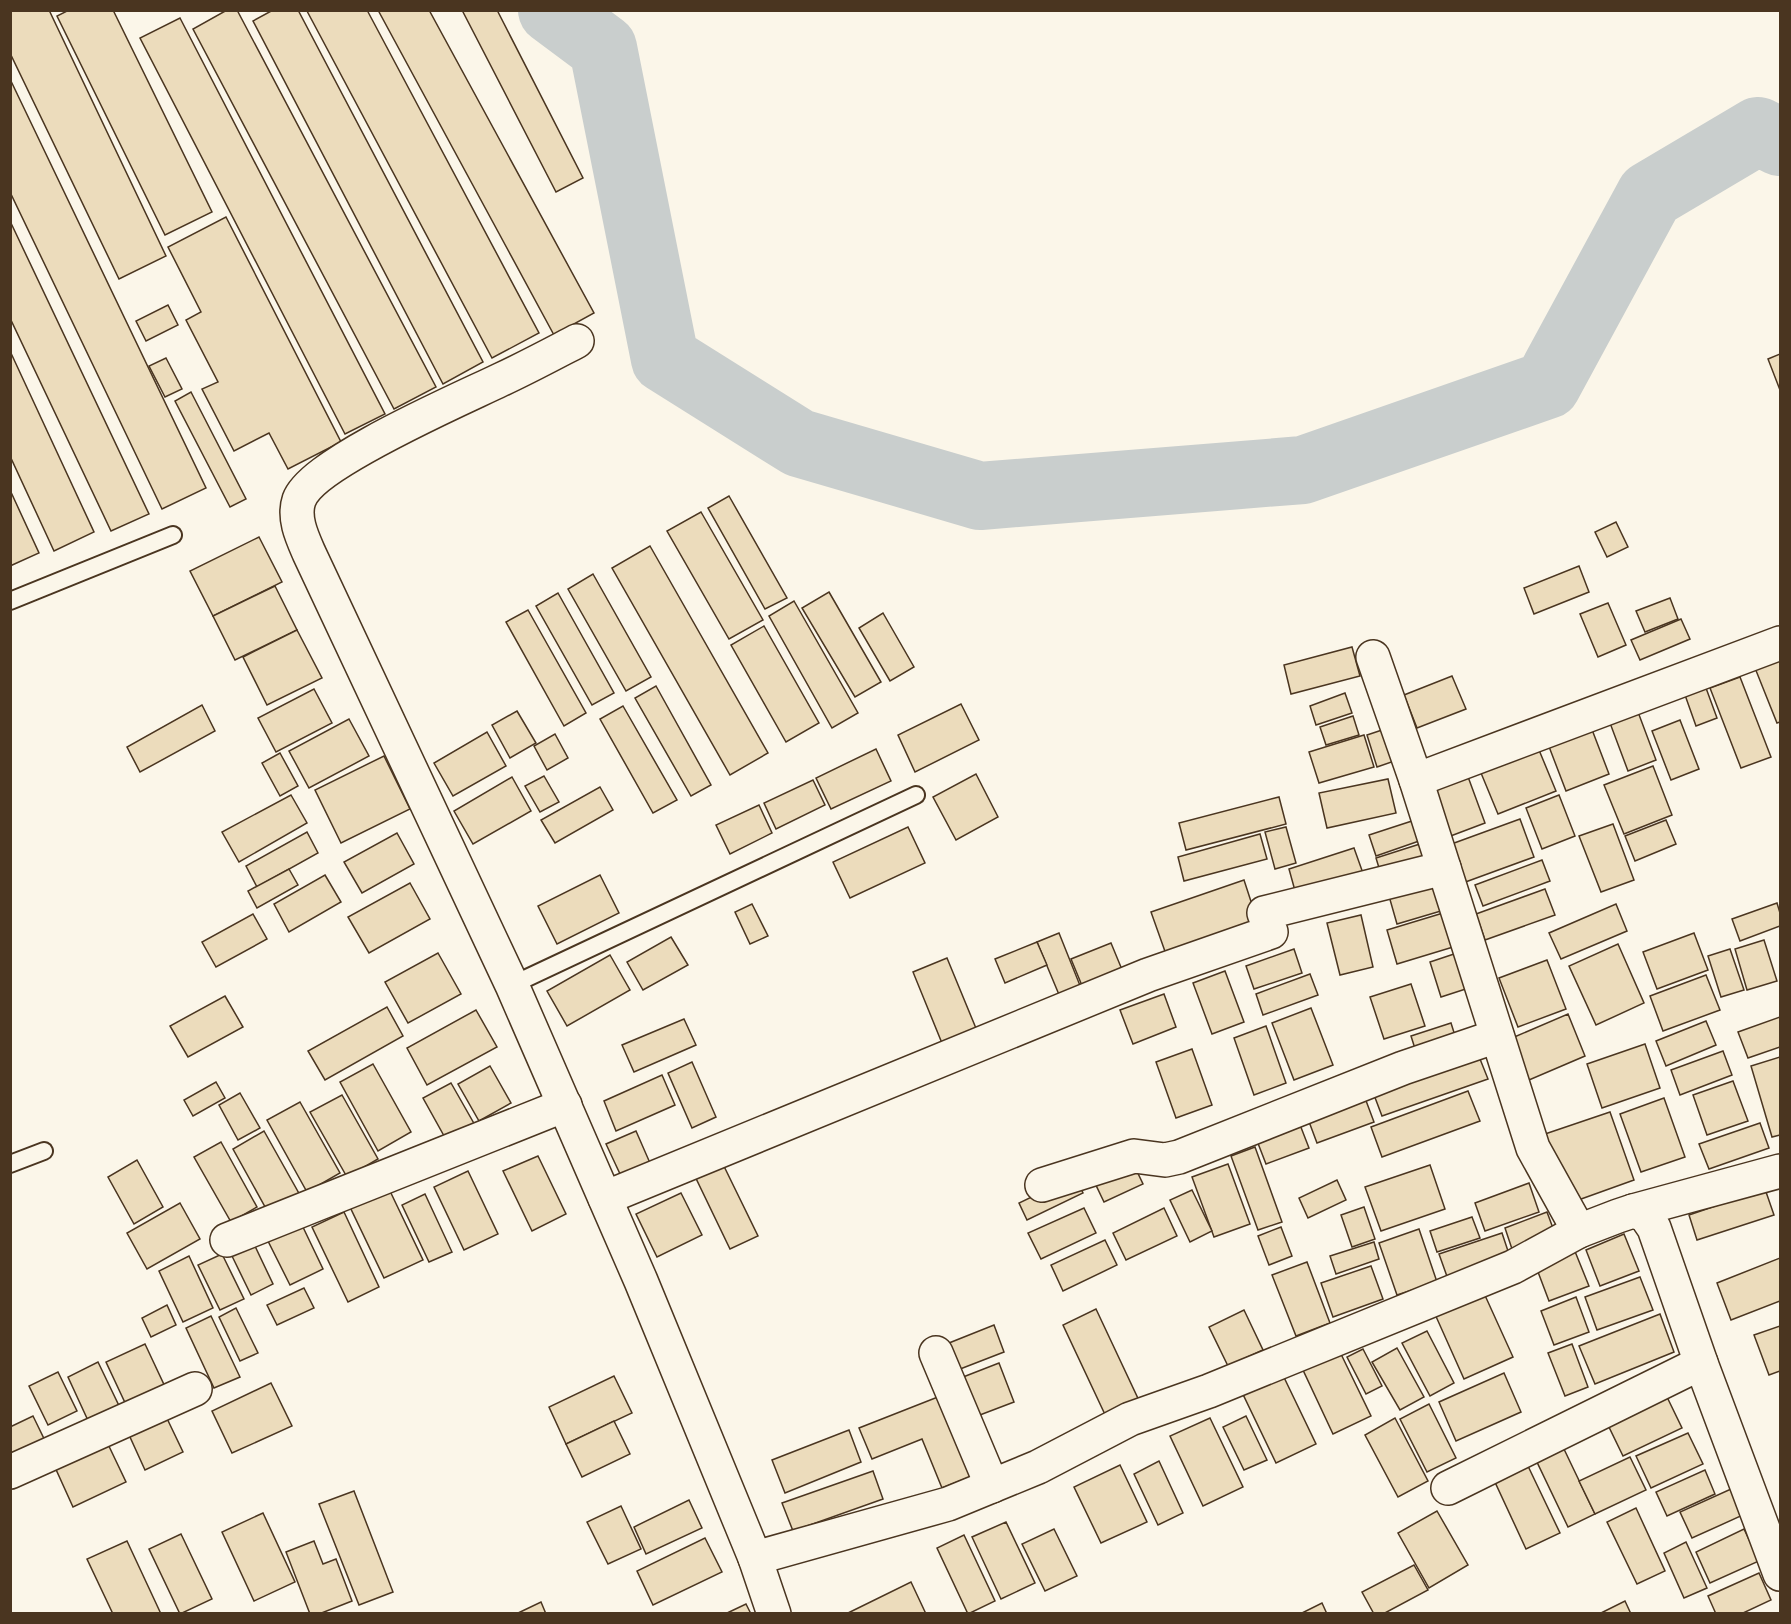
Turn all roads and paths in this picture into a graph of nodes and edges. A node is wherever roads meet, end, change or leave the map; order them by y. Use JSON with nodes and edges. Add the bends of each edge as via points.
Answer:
{"nodes":[{"id":1,"x":577,"y":341,"type":"dead end"},
{"id":2,"x":173,"y":535,"type":"dead end"},
{"id":3,"x":10,"y":601,"type":"edge"},
{"id":4,"x":1780,"y":643,"type":"edge"},
{"id":5,"x":1373,"y":657,"type":"dead end"},
{"id":6,"x":1416,"y":780,"type":"junction"},
{"id":7,"x":916,"y":795,"type":"dead end"},
{"id":8,"x":1444,"y":868,"type":"junction"},
{"id":9,"x":512,"y":985,"type":"junction"},
{"id":10,"x":1497,"y":1036,"type":"junction"},
{"id":11,"x":565,"y":1105,"type":"junction"},
{"id":12,"x":44,"y":1151,"type":"dead end"},
{"id":13,"x":10,"y":1164,"type":"edge"},
{"id":14,"x":1780,"y":1171,"type":"edge"},
{"id":15,"x":1042,"y":1185,"type":"dead end"},
{"id":16,"x":605,"y":1198,"type":"junction"},
{"id":17,"x":1633,"y":1211,"type":"junction"},
{"id":18,"x":1579,"y":1231,"type":"junction"},
{"id":19,"x":227,"y":1240,"type":"dead end"},
{"id":20,"x":936,"y":1353,"type":"dead end"},
{"id":21,"x":1701,"y":1363,"type":"junction"},
{"id":22,"x":195,"y":1389,"type":"dead end"},
{"id":23,"x":10,"y":1472,"type":"edge"},
{"id":24,"x":992,"y":1486,"type":"junction"},
{"id":25,"x":1448,"y":1488,"type":"dead end"},
{"id":26,"x":755,"y":1558,"type":"junction"},
{"id":27,"x":1780,"y":1574,"type":"edge"},
{"id":28,"x":774,"y":1614,"type":"edge"}],
"edges":[{"from":1,"to":9,"type":"street","via":[[412,422],[324,471],[308,485],[299,501],[297,517],[309,553]]},
{"from":2,"to":3,"type":"lane"},
{"from":4,"to":6,"type":"street"},
{"from":5,"to":6,"type":"street"},
{"from":6,"to":8,"type":"street"},
{"from":7,"to":9,"type":"lane"},
{"from":8,"to":10,"type":"street"},
{"from":8,"to":16,"type":"street","via":[[1264,913],[1271,932],[1148,975]]},
{"from":9,"to":11,"type":"street"},
{"from":10,"to":15,"type":"street","via":[[1403,1068],[1179,1157],[1165,1160],[1134,1156]]},
{"from":10,"to":18,"type":"street","via":[[1533,1148]]},
{"from":11,"to":16,"type":"street"},
{"from":11,"to":19,"type":"street"},
{"from":12,"to":13,"type":"lane"},
{"from":14,"to":17,"type":"street"},
{"from":16,"to":26,"type":"street"},
{"from":17,"to":18,"type":"street"},
{"from":17,"to":21,"type":"street","via":[[1645,1215],[1654,1228]]},
{"from":18,"to":24,"type":"street","via":[[1513,1267],[1209,1391],[1130,1419]]},
{"from":20,"to":24,"type":"street"},
{"from":21,"to":25,"type":"street"},
{"from":21,"to":27,"type":"street"},
{"from":22,"to":23,"type":"street"},
{"from":24,"to":26,"type":"street","via":[[948,1504]]},
{"from":26,"to":28,"type":"street"}]}
